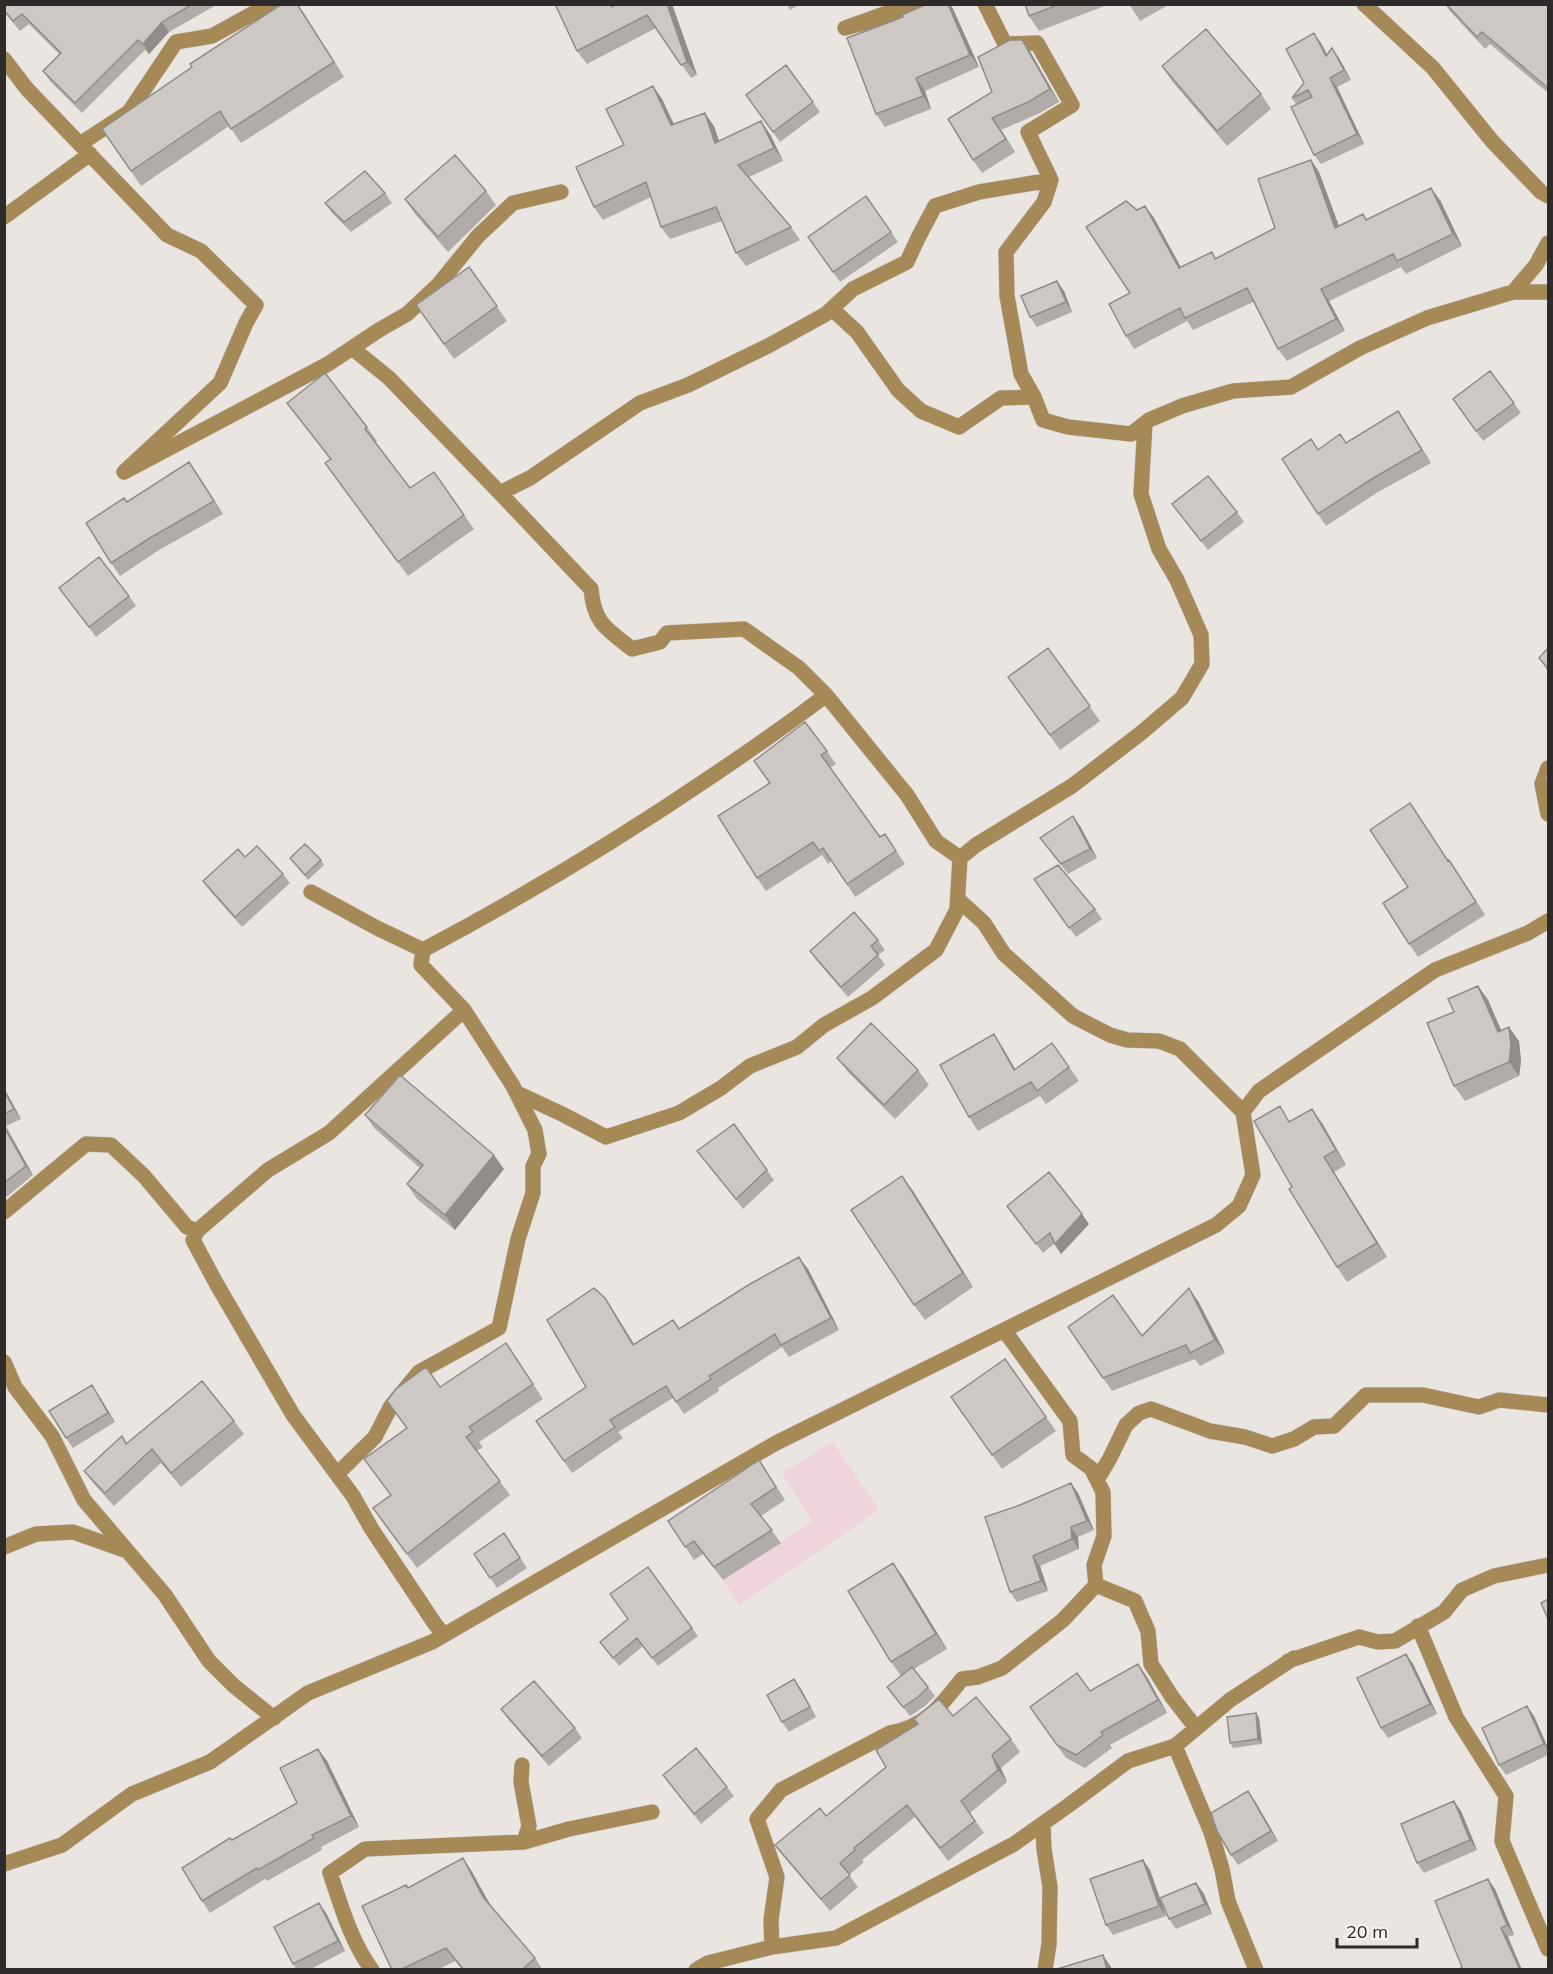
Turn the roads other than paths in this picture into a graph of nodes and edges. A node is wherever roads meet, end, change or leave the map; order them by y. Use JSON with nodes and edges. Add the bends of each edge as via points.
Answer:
{"nodes":[{"id":1,"x":270,"y":4,"type":"edge"},
{"id":2,"x":912,"y":4,"type":"edge"},
{"id":3,"x":931,"y":4,"type":"edge"},
{"id":4,"x":985,"y":4,"type":"edge"},
{"id":5,"x":1364,"y":4,"type":"edge"},
{"id":6,"x":4,"y":59,"type":"edge"},
{"id":7,"x":85,"y":149,"type":"junction"},
{"id":8,"x":1051,"y":180,"type":"junction"},
{"id":9,"x":561,"y":192,"type":"dead end"},
{"id":10,"x":1548,"y":196,"type":"edge"},
{"id":11,"x":4,"y":217,"type":"edge"},
{"id":12,"x":1548,"y":243,"type":"edge"},
{"id":13,"x":1513,"y":292,"type":"junction"},
{"id":14,"x":1548,"y":292,"type":"edge"},
{"id":15,"x":832,"y":309,"type":"junction"},
{"id":16,"x":352,"y":348,"type":"junction"},
{"id":17,"x":1034,"y":397,"type":"junction"},
{"id":18,"x":1145,"y":423,"type":"junction"},
{"id":19,"x":500,"y":493,"type":"junction"},
{"id":20,"x":826,"y":695,"type":"junction"},
{"id":21,"x":1548,"y":768,"type":"edge"},
{"id":22,"x":1548,"y":814,"type":"edge"},
{"id":23,"x":960,"y":858,"type":"junction"},
{"id":24,"x":311,"y":892,"type":"dead end"},
{"id":25,"x":957,"y":908,"type":"junction"},
{"id":26,"x":1548,"y":921,"type":"edge"},
{"id":27,"x":423,"y":950,"type":"junction"},
{"id":28,"x":464,"y":1010,"type":"junction"},
{"id":29,"x":517,"y":1094,"type":"junction"},
{"id":30,"x":1243,"y":1112,"type":"junction"},
{"id":31,"x":4,"y":1212,"type":"edge"},
{"id":32,"x":197,"y":1231,"type":"junction"},
{"id":33,"x":1004,"y":1330,"type":"junction"},
{"id":34,"x":4,"y":1362,"type":"edge"},
{"id":35,"x":1548,"y":1405,"type":"edge"},
{"id":36,"x":1091,"y":1468,"type":"junction"},
{"id":37,"x":337,"y":1474,"type":"junction"},
{"id":38,"x":4,"y":1547,"type":"edge"},
{"id":39,"x":127,"y":1551,"type":"junction"},
{"id":40,"x":1548,"y":1565,"type":"edge"},
{"id":41,"x":1096,"y":1585,"type":"junction"},
{"id":42,"x":1418,"y":1626,"type":"junction"},
{"id":43,"x":444,"y":1635,"type":"junction"},
{"id":44,"x":274,"y":1718,"type":"junction"},
{"id":45,"x":1196,"y":1728,"type":"junction"},
{"id":46,"x":1175,"y":1746,"type":"junction"},
{"id":47,"x":522,"y":1765,"type":"dead end"},
{"id":48,"x":652,"y":1812,"type":"dead end"},
{"id":49,"x":1043,"y":1824,"type":"junction"},
{"id":50,"x":525,"y":1842,"type":"junction"},
{"id":51,"x":4,"y":1864,"type":"edge"},
{"id":52,"x":772,"y":1947,"type":"junction"},
{"id":53,"x":1548,"y":1949,"type":"edge"},
{"id":54,"x":372,"y":1970,"type":"edge"},
{"id":55,"x":696,"y":1970,"type":"edge"},
{"id":56,"x":1045,"y":1970,"type":"edge"},
{"id":57,"x":1256,"y":1970,"type":"edge"}],
"edges":[{"from":1,"to":7,"type":"street","via":[[212,36],[176,42],[129,112]]},
{"from":2,"to":3,"type":"street","via":[[845,28]]},
{"from":4,"to":8,"type":"street","via":[[1005,44],[1037,43],[1072,105],[1028,132]]},
{"from":5,"to":10,"type":"street","via":[[1433,68],[1492,141]]},
{"from":6,"to":7,"type":"street"},
{"from":7,"to":11,"type":"street"},
{"from":7,"to":16,"type":"street","via":[[167,235],[201,251],[256,305],[220,383],[124,471]]},
{"from":8,"to":15,"type":"street","via":[[979,192],[935,206],[907,262],[854,289]]},
{"from":8,"to":17,"type":"street","via":[[1044,202],[1006,252],[1012,332],[1021,374]]},
{"from":9,"to":16,"type":"street","via":[[513,203],[407,314]]},
{"from":12,"to":13,"type":"street","via":[[1536,265]]},
{"from":13,"to":14,"type":"street"},
{"from":13,"to":18,"type":"street","via":[[1427,318],[1360,348],[1291,387],[1233,392],[1182,406]]},
{"from":15,"to":17,"type":"street","via":[[857,332],[898,390],[921,411],[959,427],[1001,398]]},
{"from":15,"to":19,"type":"street","via":[[768,346],[688,385],[640,403],[530,478]]},
{"from":16,"to":19,"type":"street","via":[[389,378]]},
{"from":17,"to":18,"type":"street","via":[[1044,420],[1068,427],[1131,434]]},
{"from":18,"to":23,"type":"street","via":[[1141,494],[1159,549],[1201,635],[1202,664],[1182,698],[1141,733],[1072,786]]},
{"from":19,"to":20,"type":"street","via":[[591,589],[592,603],[602,626],[633,649],[660,642],[668,633],[744,629],[799,669]]},
{"from":20,"to":23,"type":"street","via":[[907,795],[936,841]]},
{"from":20,"to":27,"type":"street","via":[[652,817]]},
{"from":21,"to":22,"type":"street","via":[[1542,784]]},
{"from":23,"to":25,"type":"street"},
{"from":24,"to":27,"type":"street"},
{"from":25,"to":29,"type":"street","via":[[936,950],[872,998],[824,1025],[797,1047],[750,1066],[679,1113],[606,1137]]},
{"from":25,"to":30,"type":"street","via":[[961,902],[984,923],[1004,954],[1073,1016],[1110,1035],[1159,1041],[1180,1049]]},
{"from":26,"to":30,"type":"street","via":[[1528,933],[1435,970],[1260,1091]]},
{"from":27,"to":28,"type":"street","via":[[421,965]]},
{"from":28,"to":29,"type":"street"},
{"from":28,"to":32,"type":"street","via":[[329,1133],[267,1170]]},
{"from":29,"to":37,"type":"street","via":[[535,1130],[539,1155],[533,1166],[533,1193],[518,1239],[499,1328],[419,1372],[391,1406],[375,1437]]},
{"from":30,"to":33,"type":"street","via":[[1253,1175],[1239,1206],[1216,1225]]},
{"from":31,"to":32,"type":"street","via":[[86,1144],[111,1145],[144,1176],[187,1227]]},
{"from":32,"to":37,"type":"street","via":[[193,1240],[242,1330],[293,1415]]},
{"from":33,"to":36,"type":"street","via":[[1070,1421],[1073,1455]]},
{"from":33,"to":43,"type":"street","via":[[776,1443]]},
{"from":34,"to":39,"type":"street","via":[[15,1387],[52,1436],[84,1500]]},
{"from":35,"to":36,"type":"street","via":[[1499,1400],[1479,1407],[1423,1395],[1366,1395],[1334,1426],[1314,1427],[1272,1446],[1210,1431],[1151,1409],[1126,1425],[1100,1475]]},
{"from":36,"to":41,"type":"street","via":[[1103,1492],[1104,1536],[1094,1565]]},
{"from":37,"to":43,"type":"street"},
{"from":38,"to":39,"type":"street","via":[[36,1534],[73,1532]]},
{"from":39,"to":44,"type":"street","via":[[165,1595],[209,1660]]},
{"from":40,"to":42,"type":"street","via":[[1494,1576],[1462,1590],[1444,1612]]},
{"from":41,"to":45,"type":"street","via":[[1135,1601],[1148,1631],[1151,1664]]},
{"from":41,"to":52,"type":"street","via":[[1063,1620],[1002,1668],[962,1679],[930,1717],[890,1733],[782,1790],[757,1820],[777,1877]]},
{"from":42,"to":45,"type":"street","via":[[1395,1641],[1359,1637],[1291,1660]]},
{"from":42,"to":53,"type":"street","via":[[1456,1717],[1506,1796],[1502,1841]]},
{"from":43,"to":44,"type":"street","via":[[308,1693]]},
{"from":44,"to":51,"type":"street","via":[[210,1762],[132,1794],[62,1845]]},
{"from":45,"to":46,"type":"street"},
{"from":46,"to":49,"type":"street","via":[[1128,1761]]},
{"from":46,"to":57,"type":"street","via":[[1211,1832],[1228,1901]]},
{"from":47,"to":50,"type":"street","via":[[529,1826]]},
{"from":48,"to":50,"type":"street"},
{"from":49,"to":52,"type":"street","via":[[1014,1844],[836,1938]]},
{"from":49,"to":56,"type":"street","via":[[1050,1887]]},
{"from":50,"to":54,"type":"street","via":[[365,1849],[330,1873],[342,1911]]},
{"from":52,"to":55,"type":"street","via":[[708,1963]]}]}
